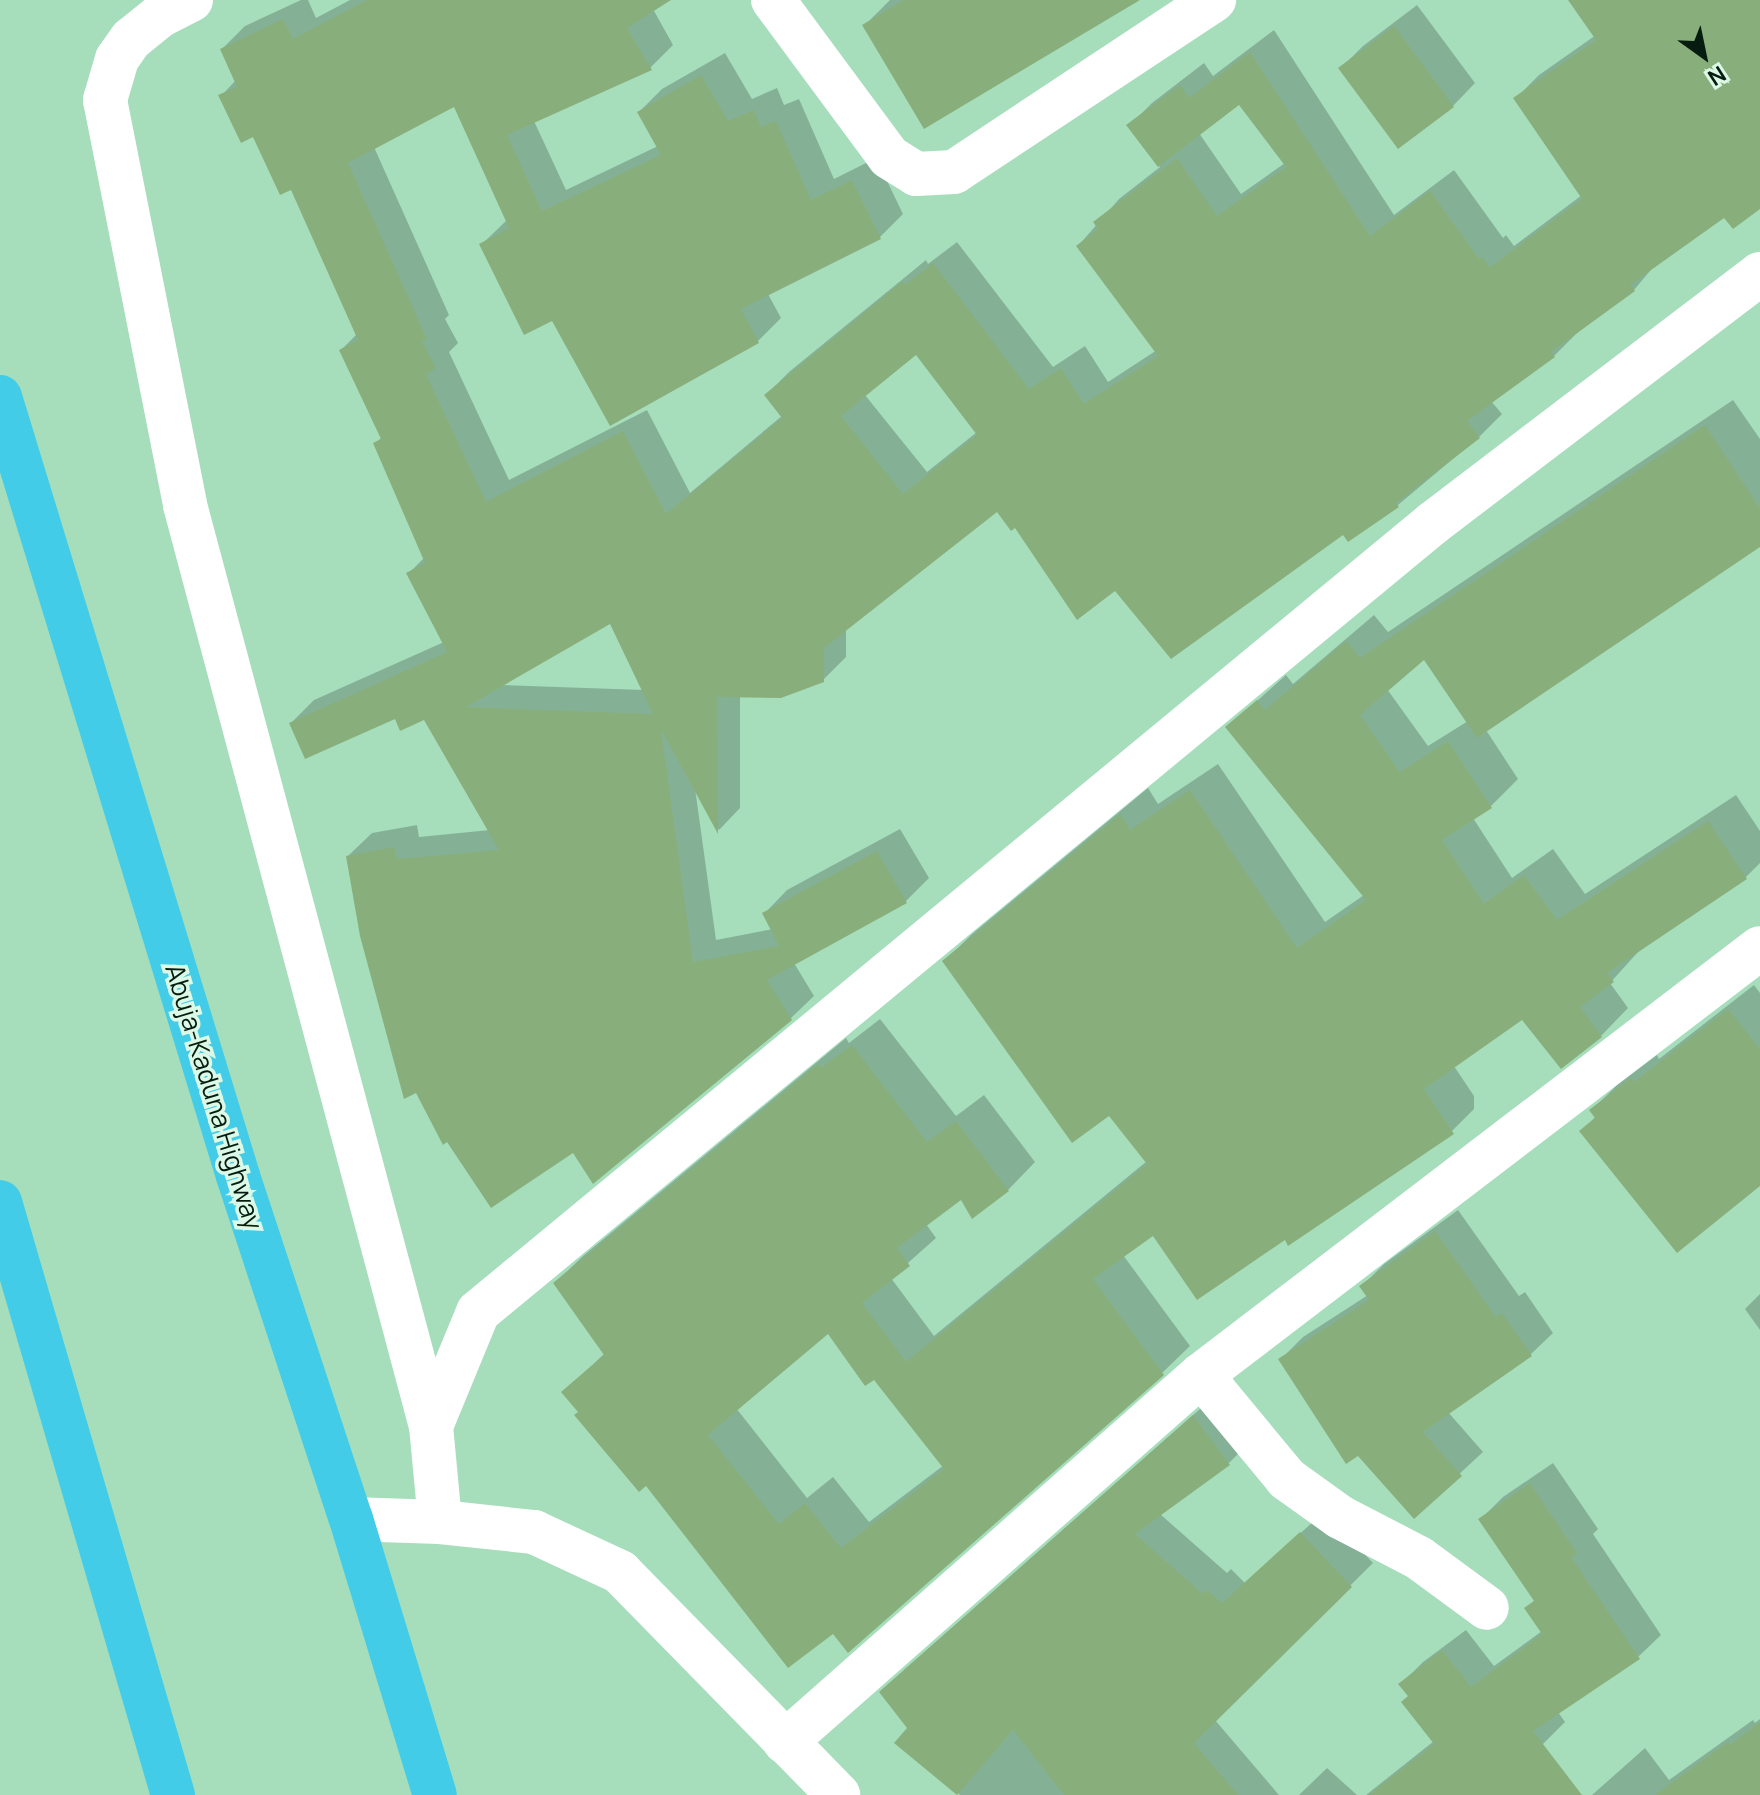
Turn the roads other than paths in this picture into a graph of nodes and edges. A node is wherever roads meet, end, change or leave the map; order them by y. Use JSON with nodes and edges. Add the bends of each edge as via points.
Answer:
{"nodes":[{"id":1,"x":191,"y":0,"type":"edge"},
{"id":2,"x":773,"y":0,"type":"edge"},
{"id":3,"x":1214,"y":0,"type":"edge"},
{"id":4,"x":1760,"y":274,"type":"edge"},
{"id":5,"x":0,"y":397,"type":"edge"},
{"id":6,"x":1760,"y":948,"type":"edge"},
{"id":7,"x":0,"y":1202,"type":"edge"},
{"id":8,"x":8,"y":1256,"type":"edge"},
{"id":9,"x":1201,"y":1375,"type":"junction"},
{"id":10,"x":431,"y":1426,"type":"junction"},
{"id":11,"x":351,"y":1519,"type":"junction"},
{"id":12,"x":440,"y":1522,"type":"junction"},
{"id":13,"x":1487,"y":1608,"type":"dead end"},
{"id":14,"x":785,"y":1742,"type":"junction"},
{"id":15,"x":173,"y":1795,"type":"edge"},
{"id":16,"x":435,"y":1795,"type":"edge"},
{"id":17,"x":838,"y":1795,"type":"edge"}],
"edges":[{"from":1,"to":10,"type":"street","via":[[131,39],[117,59],[105,100],[185,505]]},
{"from":2,"to":3,"type":"street","via":[[889,157],[916,174],[954,172]]},
{"from":4,"to":10,"type":"street","via":[[1433,523],[478,1312]]},
{"from":5,"to":11,"type":"highway","name":"Abuja-Kaduna Highway","via":[[238,1176]]},
{"from":6,"to":9,"type":"street"},
{"from":7,"to":8,"type":"highway"},
{"from":8,"to":15,"type":"highway"},
{"from":9,"to":13,"type":"street","via":[[1287,1479],[1340,1517],[1419,1558]]},
{"from":9,"to":14,"type":"street"},
{"from":10,"to":12,"type":"street"},
{"from":11,"to":12,"type":"street"},
{"from":11,"to":16,"type":"highway","name":"Abuja-Kaduna Highway"},
{"from":12,"to":14,"type":"street","via":[[534,1532],[620,1572]]},
{"from":14,"to":17,"type":"street"}]}
